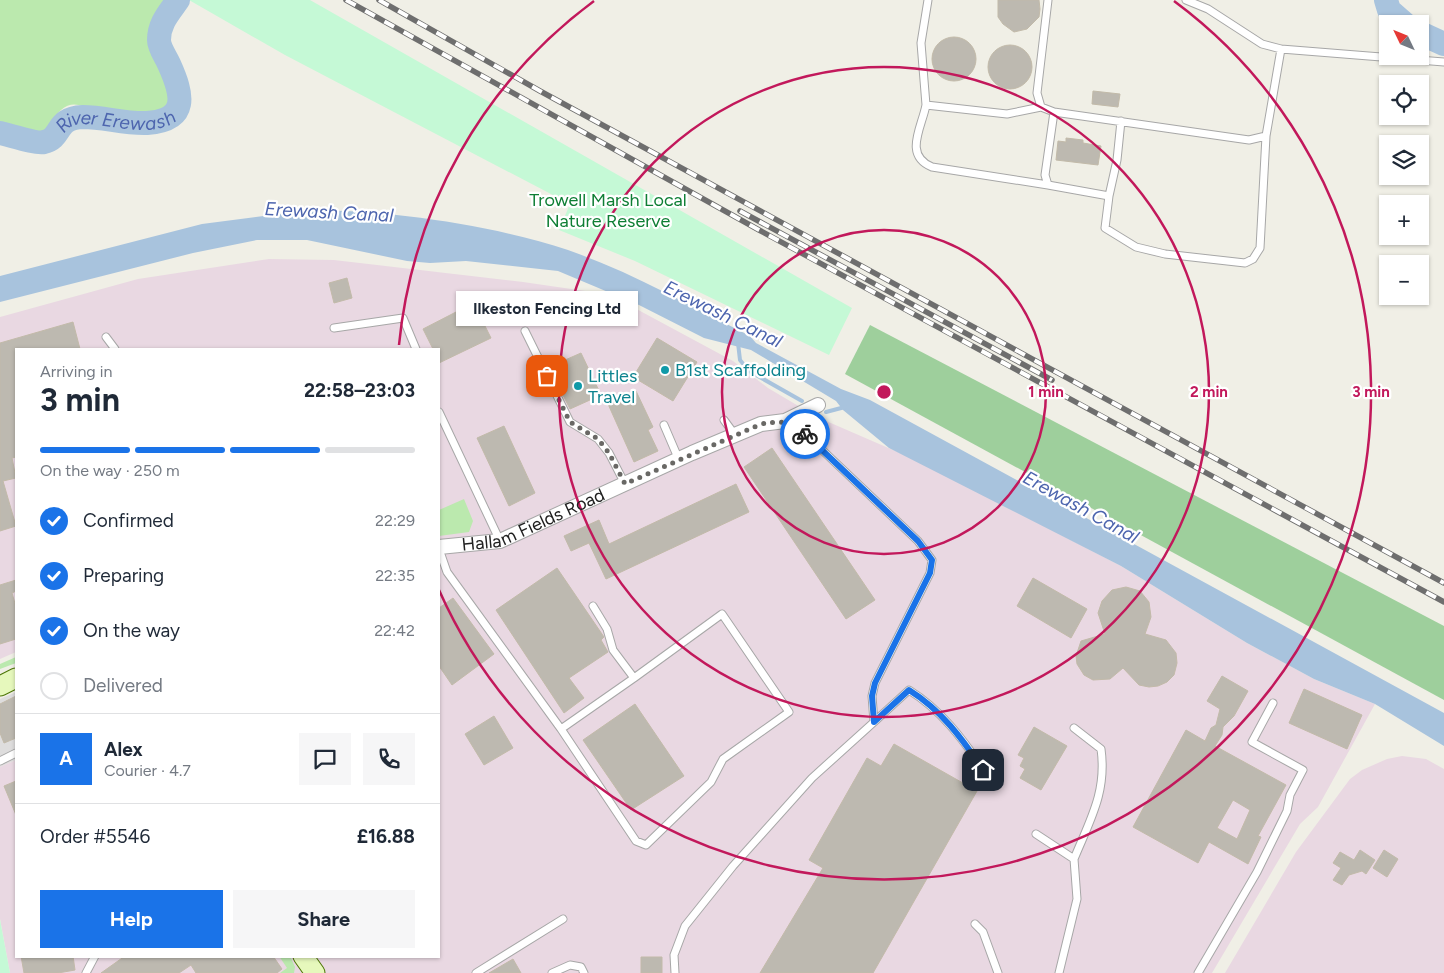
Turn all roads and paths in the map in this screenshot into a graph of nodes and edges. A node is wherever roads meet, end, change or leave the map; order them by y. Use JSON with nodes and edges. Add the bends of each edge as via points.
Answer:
{"nodes":[{"id":1,"x":928,"y":0,"type":"edge"},
{"id":2,"x":1048,"y":0,"type":"edge"},
{"id":3,"x":1186,"y":0,"type":"edge"},
{"id":4,"x":1282,"y":49,"type":"junction"},
{"id":5,"x":1444,"y":62,"type":"edge"},
{"id":6,"x":926,"y":105,"type":"junction"},
{"id":7,"x":1041,"y":107,"type":"junction"},
{"id":8,"x":1054,"y":112,"type":"junction"},
{"id":9,"x":1120,"y":121,"type":"junction"},
{"id":10,"x":1266,"y":136,"type":"junction"},
{"id":11,"x":1048,"y":185,"type":"junction"},
{"id":12,"x":1110,"y":196,"type":"junction"},
{"id":13,"x":334,"y":328,"type":"dead end"},
{"id":14,"x":524,"y":331,"type":"dead end"},
{"id":15,"x":106,"y":337,"type":"dead end"},
{"id":16,"x":114,"y":348,"type":"edge"},
{"id":17,"x":416,"y":348,"type":"edge"},
{"id":18,"x":818,"y":405,"type":"dead end"},
{"id":19,"x":440,"y":417,"type":"edge"},
{"id":20,"x":724,"y":420,"type":"dead end"},
{"id":21,"x":785,"y":421,"type":"junction"},
{"id":22,"x":664,"y":425,"type":"dead end"},
{"id":23,"x":735,"y":435,"type":"junction"},
{"id":24,"x":679,"y":460,"type":"junction"},
{"id":25,"x":625,"y":484,"type":"junction"},
{"id":26,"x":500,"y":541,"type":"junction"},
{"id":27,"x":440,"y":548,"type":"edge"},
{"id":28,"x":440,"y":551,"type":"edge"},
{"id":29,"x":593,"y":606,"type":"dead end"},
{"id":30,"x":634,"y":678,"type":"junction"},
{"id":31,"x":1274,"y":703,"type":"dead end"},
{"id":32,"x":874,"y":722,"type":"junction"},
{"id":33,"x":1074,"y":728,"type":"dead end"},
{"id":34,"x":561,"y":729,"type":"junction"},
{"id":35,"x":15,"y":754,"type":"edge"},
{"id":36,"x":0,"y":761,"type":"edge"},
{"id":37,"x":983,"y":770,"type":"dead end"},
{"id":38,"x":1036,"y":834,"type":"dead end"},
{"id":39,"x":1074,"y":859,"type":"junction"},
{"id":40,"x":563,"y":918,"type":"dead end"},
{"id":41,"x":975,"y":924,"type":"dead end"},
{"id":42,"x":93,"y":958,"type":"edge"},
{"id":43,"x":304,"y":958,"type":"edge"},
{"id":44,"x":86,"y":973,"type":"edge"},
{"id":45,"x":315,"y":973,"type":"edge"},
{"id":46,"x":476,"y":973,"type":"edge"},
{"id":47,"x":552,"y":973,"type":"edge"},
{"id":48,"x":584,"y":973,"type":"edge"},
{"id":49,"x":675,"y":973,"type":"edge"},
{"id":50,"x":998,"y":973,"type":"edge"},
{"id":51,"x":1059,"y":973,"type":"edge"},
{"id":52,"x":1198,"y":973,"type":"edge"}],
"edges":[{"from":1,"to":6,"type":"lane","via":[[922,43]]},
{"from":2,"to":7,"type":"lane","via":[[1037,93]]},
{"from":3,"to":4,"type":"lane","via":[[1208,9],[1262,44]]},
{"from":4,"to":5,"type":"lane"},
{"from":4,"to":10,"type":"lane"},
{"from":6,"to":7,"type":"lane","via":[[1007,114]]},
{"from":6,"to":11,"type":"lane","via":[[915,140],[916,152],[923,163]]},
{"from":7,"to":8,"type":"lane"},
{"from":8,"to":9,"type":"lane"},
{"from":8,"to":11,"type":"lane","via":[[1045,175]]},
{"from":9,"to":10,"type":"lane","via":[[1250,140]]},
{"from":9,"to":12,"type":"lane"},
{"from":10,"to":12,"type":"lane","via":[[1260,248],[1253,259],[1245,263],[1165,254],[1136,247],[1105,228]]},
{"from":11,"to":12,"type":"lane"},
{"from":13,"to":17,"type":"lane","via":[[404,318]]},
{"from":14,"to":25,"type":"lane","via":[[570,422],[598,439]]},
{"from":15,"to":16,"type":"lane"},
{"from":18,"to":21,"type":"street","name":"Hallam Fields Road"},
{"from":19,"to":26,"type":"lane"},
{"from":20,"to":23,"type":"lane"},
{"from":21,"to":23,"type":"street","name":"Hallam Fields Road","via":[[761,424]]},
{"from":21,"to":32,"type":"lane","via":[[800,429],[918,541],[932,560],[930,573],[875,683],[872,696]]},
{"from":22,"to":24,"type":"lane"},
{"from":23,"to":24,"type":"street","name":"Hallam Fields Road"},
{"from":24,"to":25,"type":"street","name":"Hallam Fields Road"},
{"from":25,"to":26,"type":"street","name":"Hallam Fields Road"},
{"from":26,"to":27,"type":"street","name":"Hallam Fields Road"},
{"from":28,"to":34,"type":"lane","via":[[447,572]]},
{"from":29,"to":30,"type":"lane","via":[[613,650]]},
{"from":30,"to":34,"type":"lane"},
{"from":30,"to":34,"type":"lane","via":[[722,614],[789,712],[723,759],[711,782],[646,845],[636,841]]},
{"from":31,"to":52,"type":"lane","via":[[1252,742],[1303,770],[1257,872]]},
{"from":32,"to":37,"type":"lane","via":[[909,690],[929,702],[947,721]]},
{"from":32,"to":49,"type":"lane","via":[[812,778],[685,926],[674,955]]},
{"from":33,"to":39,"type":"lane","via":[[1101,748],[1104,767],[1101,794]]},
{"from":35,"to":36,"type":"lane"},
{"from":38,"to":39,"type":"lane"},
{"from":39,"to":51,"type":"lane","via":[[1077,899]]},
{"from":40,"to":46,"type":"lane"},
{"from":41,"to":50,"type":"lane","via":[[983,932]]},
{"from":42,"to":44,"type":"lane"},
{"from":43,"to":45,"type":"street"},
{"from":47,"to":48,"type":"lane","via":[[570,965],[582,967]]}]}
